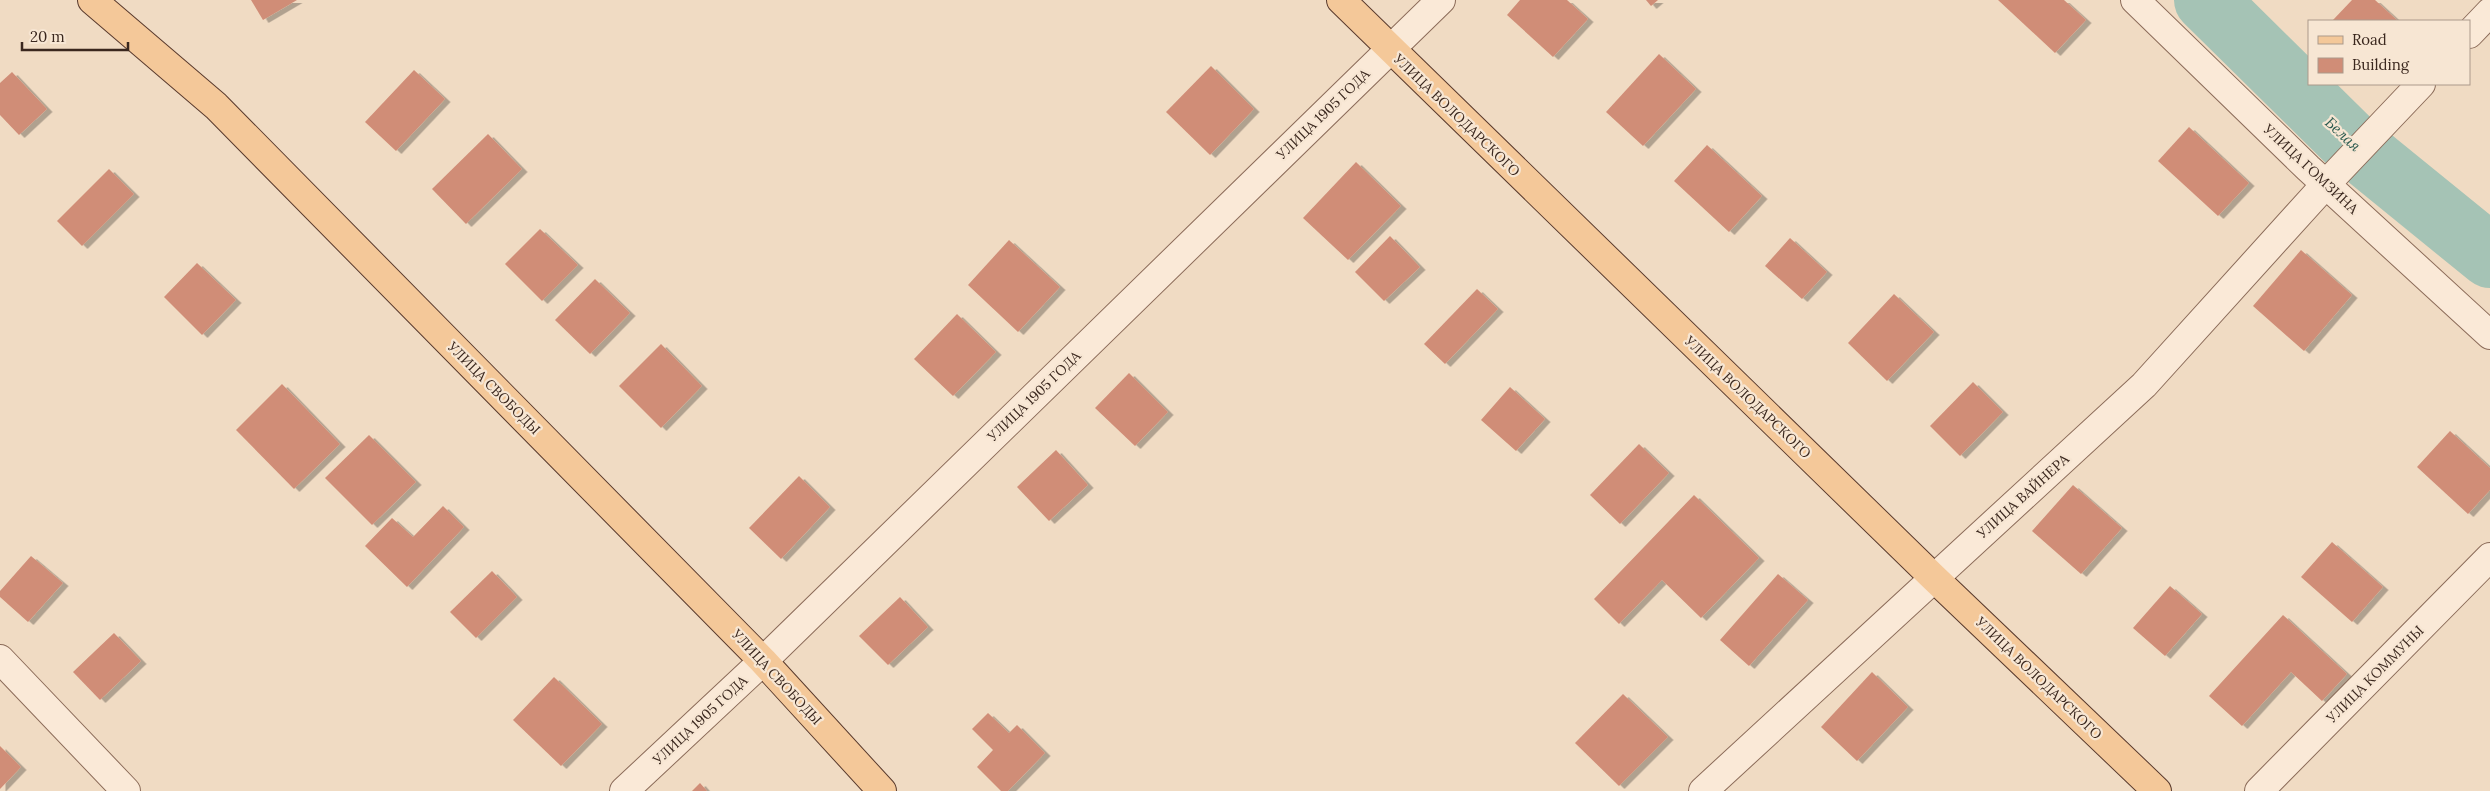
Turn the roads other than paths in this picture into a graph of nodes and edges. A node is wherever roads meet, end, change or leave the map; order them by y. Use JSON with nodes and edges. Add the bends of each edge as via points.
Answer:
{"nodes":[{"id":1,"x":92,"y":0,"type":"edge"},
{"id":2,"x":1341,"y":0,"type":"edge"},
{"id":3,"x":1441,"y":0,"type":"edge"},
{"id":4,"x":2135,"y":0,"type":"edge"},
{"id":5,"x":2490,"y":12,"type":"edge"},
{"id":6,"x":2470,"y":33,"type":"edge"},
{"id":7,"x":1390,"y":49,"type":"junction"},
{"id":8,"x":2420,"y":85,"type":"edge"},
{"id":9,"x":2326,"y":184,"type":"junction"},
{"id":10,"x":2490,"y":335,"type":"edge"},
{"id":11,"x":2490,"y":557,"type":"edge"},
{"id":12,"x":1934,"y":578,"type":"junction"},
{"id":13,"x":0,"y":659,"type":"edge"},
{"id":14,"x":763,"y":661,"type":"junction"},
{"id":15,"x":126,"y":791,"type":"edge"},
{"id":16,"x":624,"y":791,"type":"edge"},
{"id":17,"x":882,"y":791,"type":"edge"},
{"id":18,"x":1703,"y":791,"type":"edge"},
{"id":19,"x":2157,"y":791,"type":"edge"},
{"id":20,"x":2259,"y":791,"type":"edge"}],
"edges":[{"from":1,"to":14,"type":"main road","name":"УЛИЦА СВОБОДЫ","via":[[216,106]]},
{"from":2,"to":7,"type":"main road","name":"УЛИЦА ВОЛОДАРСКОГО"},
{"from":3,"to":7,"type":"street","name":"УЛИЦА 1905 ГОДА"},
{"from":4,"to":9,"type":"street","name":"УЛИЦА ГОМЗИНА"},
{"from":5,"to":6,"type":"street"},
{"from":7,"to":12,"type":"main road","name":"УЛИЦА ВОЛОДАРСКОГО"},
{"from":7,"to":14,"type":"street","name":"УЛИЦА 1905 ГОДА"},
{"from":8,"to":9,"type":"street","name":"УЛИЦА ВАЙНЕРА"},
{"from":9,"to":10,"type":"street","name":"УЛИЦА ГОМЗИНА"},
{"from":9,"to":12,"type":"street","name":"УЛИЦА ВАЙНЕРА","via":[[2144,384]]},
{"from":11,"to":20,"type":"street","name":"УЛИЦА КОММУНЫ"},
{"from":12,"to":18,"type":"street","name":"УЛИЦА ВАЙНЕРА"},
{"from":12,"to":19,"type":"main road","name":"УЛИЦА ВОЛОДАРСКОГО"},
{"from":13,"to":15,"type":"street"},
{"from":14,"to":16,"type":"street","name":"УЛИЦА 1905 ГОДА"},
{"from":14,"to":17,"type":"main road","name":"УЛИЦА СВОБОДЫ"}]}
